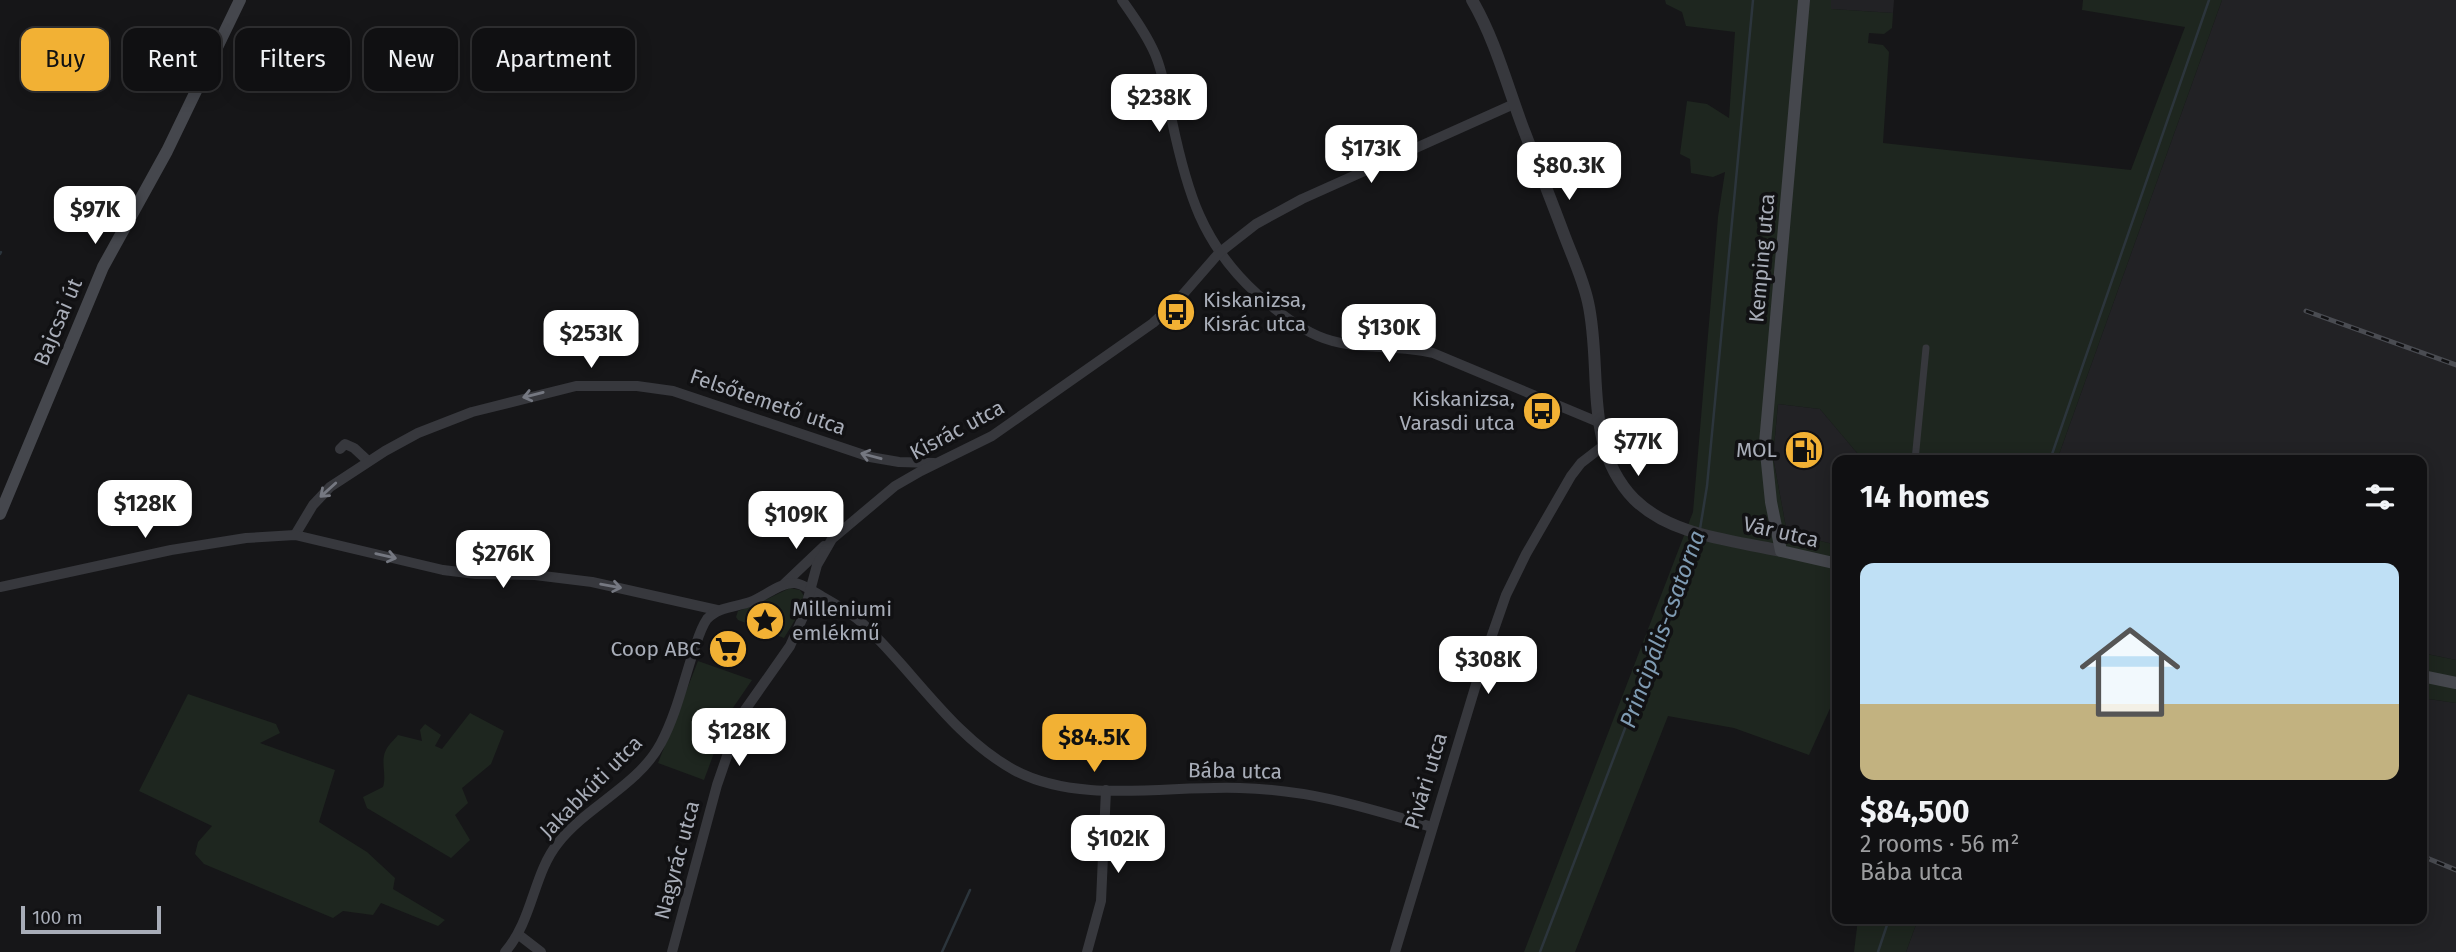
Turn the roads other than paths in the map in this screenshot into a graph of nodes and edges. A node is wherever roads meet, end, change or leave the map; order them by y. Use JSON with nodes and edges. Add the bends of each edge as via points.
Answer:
{"nodes":[{"id":1,"x":240,"y":0,"type":"edge"},
{"id":2,"x":1122,"y":0,"type":"edge"},
{"id":3,"x":1472,"y":0,"type":"edge"},
{"id":4,"x":1804,"y":0,"type":"edge"},
{"id":5,"x":1514,"y":104,"type":"junction"},
{"id":6,"x":1219,"y":253,"type":"junction"},
{"id":7,"x":1926,"y":348,"type":"dead end"},
{"id":8,"x":1598,"y":422,"type":"junction"},
{"id":9,"x":1603,"y":446,"type":"junction"},
{"id":10,"x":340,"y":449,"type":"dead end"},
{"id":11,"x":1915,"y":455,"type":"edge"},
{"id":12,"x":368,"y":461,"type":"junction"},
{"id":13,"x":938,"y":463,"type":"junction"},
{"id":14,"x":0,"y":514,"type":"edge"},
{"id":15,"x":295,"y":535,"type":"junction"},
{"id":16,"x":832,"y":539,"type":"junction"},
{"id":17,"x":1781,"y":551,"type":"junction"},
{"id":18,"x":1832,"y":563,"type":"edge"},
{"id":19,"x":4,"y":585,"type":"edge"},
{"id":20,"x":781,"y":586,"type":"junction"},
{"id":21,"x":811,"y":590,"type":"junction"},
{"id":22,"x":717,"y":610,"type":"junction"},
{"id":23,"x":2427,"y":677,"type":"edge"},
{"id":24,"x":2456,"y":683,"type":"edge"},
{"id":25,"x":1106,"y":790,"type":"junction"},
{"id":26,"x":1432,"y":827,"type":"junction"},
{"id":27,"x":519,"y":935,"type":"junction"},
{"id":28,"x":505,"y":952,"type":"edge"},
{"id":29,"x":541,"y":952,"type":"edge"},
{"id":30,"x":672,"y":952,"type":"edge"},
{"id":31,"x":1087,"y":952,"type":"edge"},
{"id":32,"x":1395,"y":952,"type":"edge"}],
"edges":[{"from":1,"to":14,"type":"main road","name":"Bajcsai út","via":[[167,151],[103,267]]},
{"from":2,"to":6,"type":"street","via":[[1156,55],[1182,168],[1194,205]]},
{"from":3,"to":5,"type":"street","name":"Vár utca"},
{"from":4,"to":17,"type":"main road","name":"Kemping utca","via":[[1765,443]]},
{"from":5,"to":6,"type":"street","name":"Kisrác utca","via":[[1302,199],[1256,224]]},
{"from":5,"to":8,"type":"street","name":"Vár utca","via":[[1586,292]]},
{"from":6,"to":8,"type":"street","via":[[1270,305],[1319,337],[1355,347],[1433,353]]},
{"from":6,"to":13,"type":"street","name":"Kisrác utca","via":[[1153,323],[992,436]]},
{"from":7,"to":11,"type":"street"},
{"from":8,"to":9,"type":"street","name":"Vár utca"},
{"from":9,"to":17,"type":"street","name":"Vár utca","via":[[1632,497],[1654,515],[1686,530]]},
{"from":9,"to":26,"type":"street","name":"Pivári utca","via":[[1571,476],[1514,576]]},
{"from":10,"to":12,"type":"street","via":[[351,445]]},
{"from":13,"to":12,"type":"street","name":"Felsőtemető utca","one_way":true,"via":[[870,457],[673,391],[619,385],[576,386],[484,409],[418,433]]},
{"from":12,"to":15,"type":"street","name":"Felsőtemető utca","one_way":true,"via":[[320,496]]},
{"from":13,"to":16,"type":"street","name":"Kisrác utca","via":[[895,486]]},
{"from":15,"to":19,"type":"street","via":[[171,550]]},
{"from":15,"to":22,"type":"street","one_way":true,"via":[[443,570],[592,582]]},
{"from":16,"to":20,"type":"street"},
{"from":16,"to":21,"type":"street","name":"Kisrác utca","via":[[817,565]]},
{"from":17,"to":18,"type":"main road","name":"Vár utca"},
{"from":20,"to":21,"type":"street","via":[[797,583]]},
{"from":20,"to":22,"type":"street","via":[[760,599]]},
{"from":21,"to":25,"type":"street","name":"Bába utca","via":[[863,624],[995,758],[1041,782]]},
{"from":21,"to":30,"type":"street","name":"Nagyrác utca","via":[[790,646],[736,730]]},
{"from":22,"to":27,"type":"street","name":"Jakabkúti utca","via":[[703,625],[659,746],[639,772],[557,844]]},
{"from":23,"to":24,"type":"main road"},
{"from":25,"to":26,"type":"street","name":"Bába utca","via":[[1239,788],[1310,794]]},
{"from":25,"to":31,"type":"street","via":[[1101,901]]},
{"from":26,"to":32,"type":"street","name":"Pivári utca"},
{"from":27,"to":28,"type":"street","name":"Jakabkúti utca"},
{"from":27,"to":29,"type":"street"}]}
